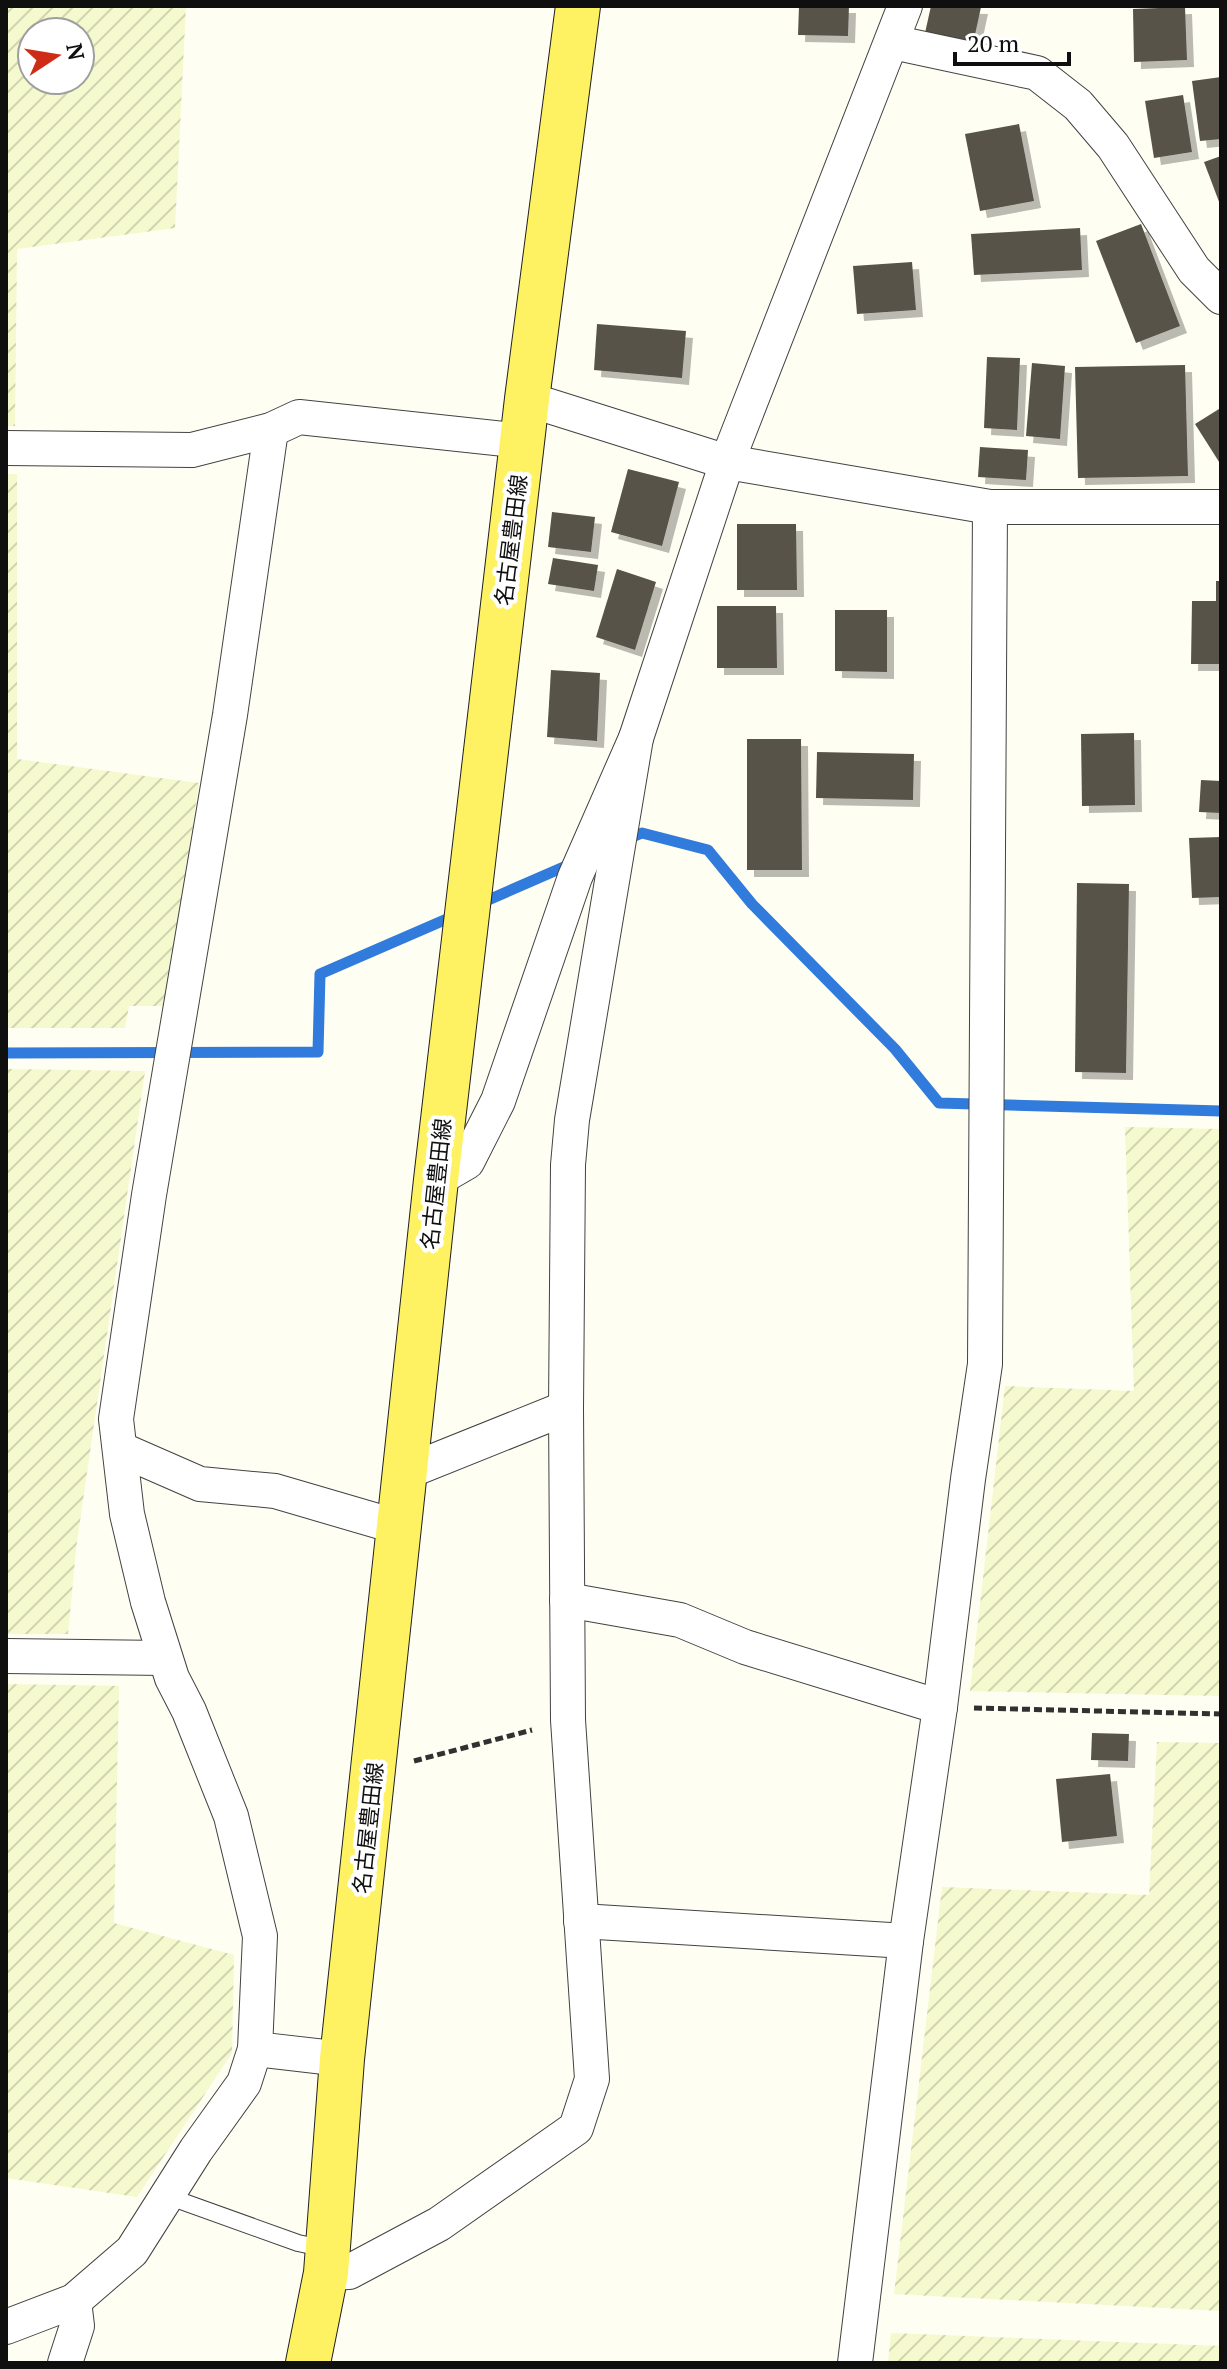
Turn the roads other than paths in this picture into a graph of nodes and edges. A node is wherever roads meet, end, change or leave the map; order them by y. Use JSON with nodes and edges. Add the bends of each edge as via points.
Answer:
{"nodes":[{"id":1,"x":578,"y":6,"type":"edge"},
{"id":2,"x":905,"y":6,"type":"edge"},
{"id":3,"x":892,"y":42,"type":"junction"},
{"id":4,"x":1221,"y":297,"type":"edge"},
{"id":5,"x":525,"y":420,"type":"junction"},
{"id":6,"x":271,"y":430,"type":"junction"},
{"id":7,"x":6,"y":448,"type":"edge"},
{"id":8,"x":727,"y":462,"type":"junction"},
{"id":9,"x":990,"y":507,"type":"junction"},
{"id":10,"x":1221,"y":507,"type":"edge"},
{"id":11,"x":610,"y":825,"type":"junction"},
{"id":12,"x":436,"y":1180,"type":"junction"},
{"id":13,"x":566,"y":1408,"type":"junction"},
{"id":14,"x":120,"y":1449,"type":"junction"},
{"id":15,"x":404,"y":1473,"type":"junction"},
{"id":16,"x":398,"y":1527,"type":"junction"},
{"id":17,"x":567,"y":1600,"type":"junction"},
{"id":18,"x":6,"y":1656,"type":"edge"},
{"id":19,"x":165,"y":1658,"type":"junction"},
{"id":20,"x":940,"y":1707,"type":"junction"},
{"id":21,"x":581,"y":1921,"type":"junction"},
{"id":22,"x":906,"y":1941,"type":"junction"},
{"id":23,"x":255,"y":2049,"type":"junction"},
{"id":24,"x":342,"y":2059,"type":"junction"},
{"id":25,"x":167,"y":2196,"type":"junction"},
{"id":26,"x":326,"y":2261,"type":"junction"},
{"id":27,"x":74,"y":2301,"type":"junction"},
{"id":28,"x":6,"y":2327,"type":"edge"},
{"id":29,"x":65,"y":2363,"type":"edge"},
{"id":30,"x":308,"y":2363,"type":"edge"},
{"id":31,"x":855,"y":2363,"type":"edge"}],
"edges":[{"from":1,"to":5,"type":"main road","name":"名古屋豊田線"},
{"from":2,"to":3,"type":"street"},
{"from":3,"to":4,"type":"street","via":[[1037,73],[1078,105],[1113,146],[1194,270]]},
{"from":3,"to":8,"type":"street"},
{"from":5,"to":6,"type":"street","via":[[299,417]]},
{"from":5,"to":8,"type":"street"},
{"from":5,"to":12,"type":"main road","name":"名古屋豊田線"},
{"from":6,"to":7,"type":"street","via":[[192,450]]},
{"from":6,"to":14,"type":"street","via":[[116,1419]]},
{"from":8,"to":9,"type":"street"},
{"from":8,"to":11,"type":"street"},
{"from":9,"to":10,"type":"street"},
{"from":9,"to":20,"type":"street","via":[[985,1364]]},
{"from":11,"to":12,"type":"street","via":[[575,877],[498,1101],[467,1162]]},
{"from":11,"to":13,"type":"street","via":[[614,869],[568,1165]]},
{"from":12,"to":15,"type":"main road","name":"名古屋豊田線"},
{"from":13,"to":15,"type":"street"},
{"from":13,"to":17,"type":"street"},
{"from":14,"to":16,"type":"street","via":[[200,1484],[275,1491]]},
{"from":14,"to":19,"type":"street","via":[[127,1514]]},
{"from":15,"to":16,"type":"main road","name":"名古屋豊田線"},
{"from":16,"to":24,"type":"main road","name":"名古屋豊田線"},
{"from":17,"to":20,"type":"street","via":[[680,1620],[745,1647]]},
{"from":17,"to":21,"type":"street","via":[[568,1720]]},
{"from":18,"to":19,"type":"street"},
{"from":19,"to":23,"type":"street","via":[[231,1816],[260,1936]]},
{"from":20,"to":22,"type":"street"},
{"from":21,"to":22,"type":"street"},
{"from":21,"to":26,"type":"street","via":[[592,2079],[576,2128],[439,2224],[349,2272]]},
{"from":22,"to":31,"type":"street"},
{"from":23,"to":24,"type":"street"},
{"from":23,"to":25,"type":"street","via":[[244,2083]]},
{"from":24,"to":26,"type":"main road","name":"名古屋豊田線"},
{"from":25,"to":26,"type":"lane","via":[[298,2243]]},
{"from":25,"to":27,"type":"street","via":[[132,2251]]},
{"from":26,"to":30,"type":"main road","name":"名古屋豊田線"},
{"from":27,"to":28,"type":"street"},
{"from":27,"to":29,"type":"street","via":[[77,2326]]}]}
